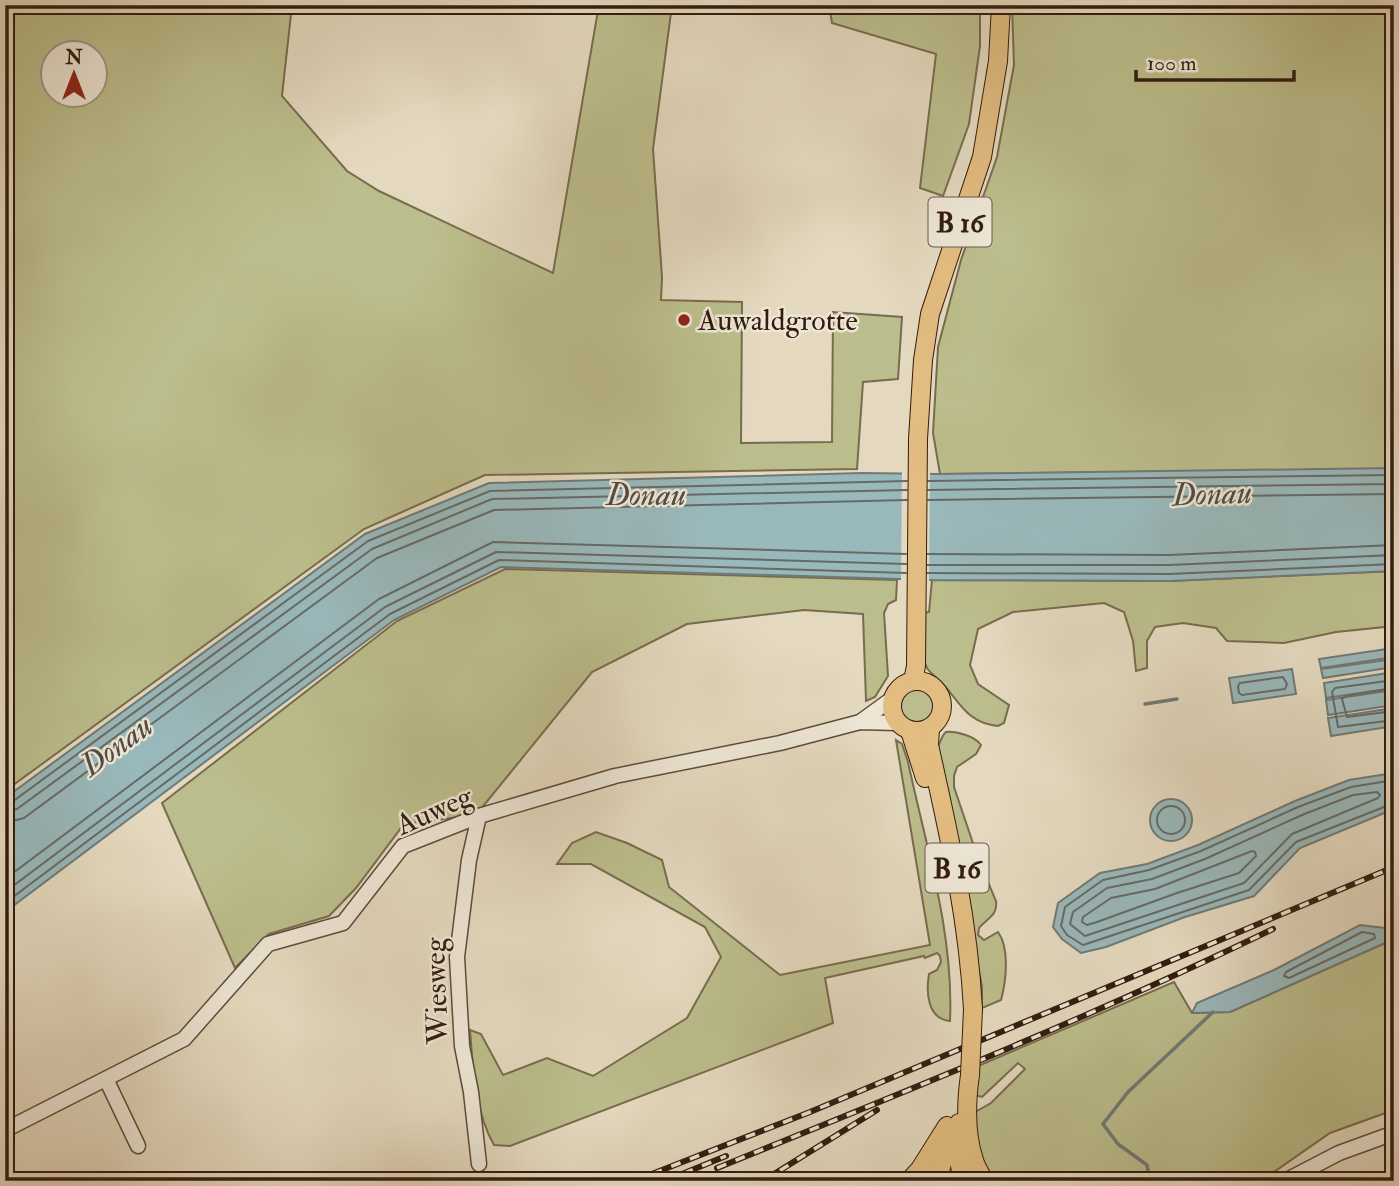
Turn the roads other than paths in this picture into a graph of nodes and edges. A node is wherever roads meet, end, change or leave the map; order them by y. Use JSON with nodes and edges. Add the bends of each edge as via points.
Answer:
{"nodes":[{"id":1,"x":1001,"y":5,"type":"edge"},
{"id":2,"x":913,"y":681,"type":"junction"},
{"id":3,"x":893,"y":698,"type":"junction"},
{"id":4,"x":860,"y":722,"type":"junction"},
{"id":5,"x":904,"y":727,"type":"junction"},
{"id":6,"x":930,"y":729,"type":"junction"},
{"id":7,"x":934,"y":765,"type":"junction"},
{"id":8,"x":934,"y":808,"type":"junction"},
{"id":9,"x":479,"y":817,"type":"junction"},
{"id":10,"x":969,"y":1011,"type":"junction"},
{"id":11,"x":106,"y":1079,"type":"junction"},
{"id":12,"x":959,"y":1113,"type":"junction"},
{"id":13,"x":5,"y":1130,"type":"edge"},
{"id":14,"x":1394,"y":1133,"type":"edge"},
{"id":15,"x":138,"y":1146,"type":"dead end"},
{"id":16,"x":479,"y":1164,"type":"dead end"},
{"id":17,"x":935,"y":1176,"type":"edge"},
{"id":18,"x":966,"y":1177,"type":"edge"},
{"id":19,"x":909,"y":1181,"type":"edge"},
{"id":20,"x":984,"y":1181,"type":"edge"},
{"id":21,"x":1285,"y":1181,"type":"edge"}],
"edges":[{"from":1,"to":2,"type":"main road","number":"B 16","via":[[998,61],[982,157],[930,314],[923,360]]},
{"from":2,"to":3,"type":"main road","via":[[900,687]]},
{"from":2,"to":6,"type":"main road","via":[[926,682],[941,696],[940,717]]},
{"from":3,"to":4,"type":"street","name":"Auweg"},
{"from":3,"to":5,"type":"main road","via":[[893,715]]},
{"from":4,"to":5,"type":"street","name":"Auweg"},
{"from":4,"to":9,"type":"street","name":"Auweg","via":[[615,776]]},
{"from":5,"to":6,"type":"main road"},
{"from":5,"to":8,"type":"main road","name":"B 16"},
{"from":6,"to":7,"type":"main road","number":"B 16"},
{"from":7,"to":8,"type":"main road","number":"B 16"},
{"from":7,"to":10,"type":"main road","number":"B 16","via":[[970,949]]},
{"from":8,"to":10,"type":"main road","number":"B 16"},
{"from":9,"to":11,"type":"street","name":"Auweg","via":[[403,846],[343,923],[268,944],[184,1039]]},
{"from":9,"to":16,"type":"street","name":"Wiesweg","via":[[457,957],[462,1045]]},
{"from":10,"to":12,"type":"main road","number":"B 16"},
{"from":11,"to":13,"type":"street","name":"Auweg"},
{"from":11,"to":15,"type":"street"},
{"from":12,"to":17,"type":"main road","number":"B 16"},
{"from":12,"to":18,"type":"main road","number":"B 16","via":[[958,1153]]},
{"from":12,"to":19,"type":"main road"},
{"from":12,"to":20,"type":"main road","number":"B 16"},
{"from":14,"to":21,"type":"street","via":[[1339,1153]]},
{"from":17,"to":18,"type":"main road","number":"B 16"}]}
